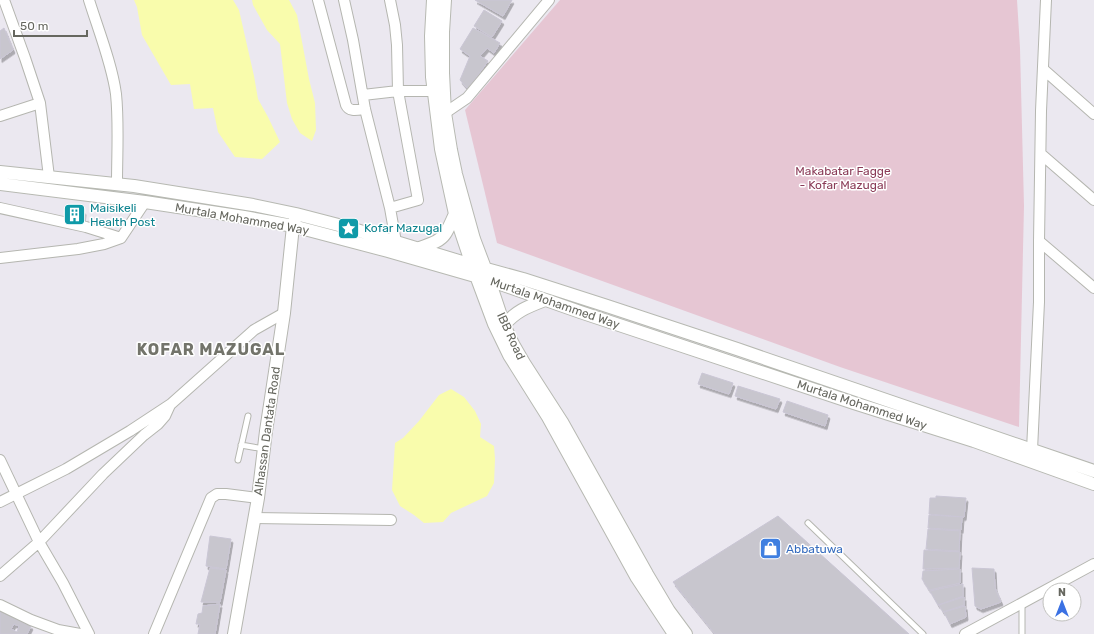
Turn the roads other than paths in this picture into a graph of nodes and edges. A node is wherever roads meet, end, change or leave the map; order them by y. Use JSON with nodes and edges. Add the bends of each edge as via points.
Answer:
{"nodes":[{"id":1,"x":4,"y":0,"type":"edge"},
{"id":2,"x":89,"y":0,"type":"edge"},
{"id":3,"x":318,"y":0,"type":"edge"},
{"id":4,"x":344,"y":0,"type":"edge"},
{"id":5,"x":390,"y":0,"type":"edge"},
{"id":6,"x":433,"y":0,"type":"edge"},
{"id":7,"x":445,"y":0,"type":"edge"},
{"id":8,"x":549,"y":0,"type":"edge"},
{"id":9,"x":1046,"y":0,"type":"edge"},
{"id":10,"x":1043,"y":69,"type":"junction"},
{"id":11,"x":398,"y":91,"type":"junction"},
{"id":12,"x":433,"y":91,"type":"junction"},
{"id":13,"x":363,"y":95,"type":"junction"},
{"id":14,"x":40,"y":103,"type":"junction"},
{"id":15,"x":365,"y":109,"type":"junction"},
{"id":16,"x":445,"y":113,"type":"junction"},
{"id":17,"x":1094,"y":114,"type":"edge"},
{"id":18,"x":0,"y":116,"type":"edge"},
{"id":19,"x":1041,"y":154,"type":"junction"},
{"id":20,"x":0,"y":172,"type":"edge"},
{"id":21,"x":49,"y":177,"type":"junction"},
{"id":22,"x":117,"y":183,"type":"junction"},
{"id":23,"x":0,"y":184,"type":"edge"},
{"id":24,"x":1094,"y":200,"type":"edge"},
{"id":25,"x":145,"y":202,"type":"junction"},
{"id":26,"x":0,"y":208,"type":"edge"},
{"id":27,"x":390,"y":208,"type":"junction"},
{"id":28,"x":296,"y":214,"type":"junction"},
{"id":29,"x":455,"y":214,"type":"junction"},
{"id":30,"x":293,"y":226,"type":"junction"},
{"id":31,"x":121,"y":238,"type":"junction"},
{"id":32,"x":1039,"y":241,"type":"junction"},
{"id":33,"x":396,"y":242,"type":"junction"},
{"id":34,"x":417,"y":249,"type":"junction"},
{"id":35,"x":0,"y":258,"type":"edge"},
{"id":36,"x":478,"y":270,"type":"junction"},
{"id":37,"x":489,"y":280,"type":"junction"},
{"id":38,"x":1094,"y":288,"type":"edge"},
{"id":39,"x":544,"y":300,"type":"junction"},
{"id":40,"x":284,"y":313,"type":"junction"},
{"id":41,"x":504,"y":325,"type":"junction"},
{"id":42,"x":858,"y":390,"type":"junction"},
{"id":43,"x":854,"y":403,"type":"junction"},
{"id":44,"x":171,"y":404,"type":"junction"},
{"id":45,"x":248,"y":416,"type":"dead end"},
{"id":46,"x":241,"y":445,"type":"junction"},
{"id":47,"x":264,"y":449,"type":"junction"},
{"id":48,"x":1032,"y":450,"type":"junction"},
{"id":49,"x":0,"y":460,"type":"edge"},
{"id":50,"x":238,"y":460,"type":"dead end"},
{"id":51,"x":1094,"y":471,"type":"edge"},
{"id":52,"x":1094,"y":484,"type":"edge"},
{"id":53,"x":16,"y":494,"type":"junction"},
{"id":54,"x":258,"y":498,"type":"junction"},
{"id":55,"x":0,"y":502,"type":"edge"},
{"id":56,"x":254,"y":518,"type":"junction"},
{"id":57,"x":390,"y":520,"type":"dead end"},
{"id":58,"x":808,"y":523,"type":"dead end"},
{"id":59,"x":39,"y":542,"type":"junction"},
{"id":60,"x":1094,"y":564,"type":"edge"},
{"id":61,"x":0,"y":576,"type":"edge"},
{"id":62,"x":1022,"y":602,"type":"junction"},
{"id":63,"x":0,"y":605,"type":"edge"},
{"id":64,"x":80,"y":634,"type":"edge"},
{"id":65,"x":89,"y":634,"type":"edge"},
{"id":66,"x":154,"y":634,"type":"edge"},
{"id":67,"x":234,"y":634,"type":"edge"},
{"id":68,"x":674,"y":634,"type":"edge"},
{"id":69,"x":686,"y":634,"type":"edge"},
{"id":70,"x":923,"y":634,"type":"edge"},
{"id":71,"x":965,"y":634,"type":"edge"},
{"id":72,"x":1022,"y":634,"type":"edge"}],
"edges":[{"from":1,"to":14,"type":"street"},
{"from":2,"to":22,"type":"street","via":[[116,94]]},
{"from":3,"to":15,"type":"street","via":[[347,108]]},
{"from":4,"to":13,"type":"street"},
{"from":5,"to":11,"type":"street","via":[[397,45]]},
{"from":6,"to":12,"type":"main road","name":"IBB Road"},
{"from":7,"to":16,"type":"main road","name":"IBB Road"},
{"from":8,"to":16,"type":"street","via":[[467,98]]},
{"from":9,"to":10,"type":"street"},
{"from":10,"to":17,"type":"street"},
{"from":10,"to":19,"type":"street"},
{"from":11,"to":12,"type":"street"},
{"from":11,"to":13,"type":"street"},
{"from":11,"to":27,"type":"street","via":[[418,200]]},
{"from":12,"to":29,"type":"main road","name":"IBB Road","via":[[441,149]]},
{"from":13,"to":15,"type":"street"},
{"from":14,"to":18,"type":"street"},
{"from":14,"to":21,"type":"street"},
{"from":15,"to":27,"type":"street"},
{"from":16,"to":36,"type":"main road","name":"IBB Road","via":[[456,174],[474,239]]},
{"from":19,"to":24,"type":"street"},
{"from":19,"to":32,"type":"street"},
{"from":20,"to":21,"type":"main road","name":"Murtala Mohammed Way"},
{"from":21,"to":22,"type":"main road","name":"Murtala Mohammed Way"},
{"from":22,"to":28,"type":"main road","name":"Murtala Mohammed Way"},
{"from":23,"to":25,"type":"main road","name":"Murtala Mohammed Way"},
{"from":25,"to":30,"type":"main road","name":"Murtala Mohammed Way"},
{"from":25,"to":31,"type":"street"},
{"from":26,"to":31,"type":"street","via":[[86,227]]},
{"from":27,"to":33,"type":"street"},
{"from":28,"to":30,"type":"main road","name":"Alhassan Dantata Road"},
{"from":28,"to":33,"type":"main road","name":"Murtala Mohammed Way"},
{"from":29,"to":34,"type":"main road","via":[[440,240]]},
{"from":29,"to":36,"type":"main road","name":"IBB Road"},
{"from":30,"to":36,"type":"main road","name":"Murtala Mohammed Way","via":[[388,251]]},
{"from":30,"to":40,"type":"main road","name":"Alhassan Dantata Road"},
{"from":31,"to":35,"type":"street","via":[[78,249]]},
{"from":32,"to":38,"type":"street"},
{"from":32,"to":48,"type":"street","via":[[1040,302]]},
{"from":33,"to":34,"type":"main road","name":"Murtala Mohammed Way"},
{"from":34,"to":36,"type":"main road","name":"Murtala Mohammed Way"},
{"from":36,"to":37,"type":"main road","name":"IBB Road"},
{"from":36,"to":42,"type":"main road","name":"Murtala Mohammed Way","via":[[523,279]]},
{"from":36,"to":68,"type":"main road","name":"IBB Road","via":[[494,324],[509,355],[548,417],[637,578]]},
{"from":37,"to":39,"type":"main road","name":"Murtala Mohammed Way"},
{"from":37,"to":41,"type":"main road","name":"IBB Road"},
{"from":39,"to":41,"type":"main road","via":[[526,307]]},
{"from":39,"to":43,"type":"main road","name":"Murtala Mohammed Way"},
{"from":40,"to":44,"type":"street","via":[[254,330]]},
{"from":40,"to":47,"type":"main road","name":"Alhassan Dantata Road"},
{"from":41,"to":69,"type":"main road","name":"IBB Road","via":[[647,574]]},
{"from":42,"to":43,"type":"main road"},
{"from":42,"to":48,"type":"main road","name":"Murtala Mohammed Way"},
{"from":43,"to":52,"type":"main road","name":"Murtala Mohammed Way","via":[[974,441]]},
{"from":44,"to":53,"type":"street","via":[[66,469]]},
{"from":44,"to":59,"type":"street","via":[[158,424],[103,474]]},
{"from":45,"to":46,"type":"lane"},
{"from":46,"to":47,"type":"lane"},
{"from":46,"to":50,"type":"lane"},
{"from":47,"to":54,"type":"main road","name":"Alhassan Dantata Road"},
{"from":48,"to":51,"type":"main road","name":"Murtala Mohammed Way"},
{"from":49,"to":53,"type":"street"},
{"from":53,"to":55,"type":"street"},
{"from":53,"to":59,"type":"street"},
{"from":54,"to":56,"type":"main road","name":"Alhassan Dantata Road"},
{"from":54,"to":66,"type":"street","via":[[217,494],[211,498]]},
{"from":56,"to":57,"type":"street"},
{"from":56,"to":67,"type":"main road","name":"Alhassan Dantata Road"},
{"from":58,"to":70,"type":"lane"},
{"from":59,"to":61,"type":"street"},
{"from":59,"to":65,"type":"street"},
{"from":60,"to":62,"type":"street"},
{"from":62,"to":71,"type":"street"},
{"from":62,"to":72,"type":"lane"},
{"from":63,"to":64,"type":"street","via":[[58,630]]}]}
